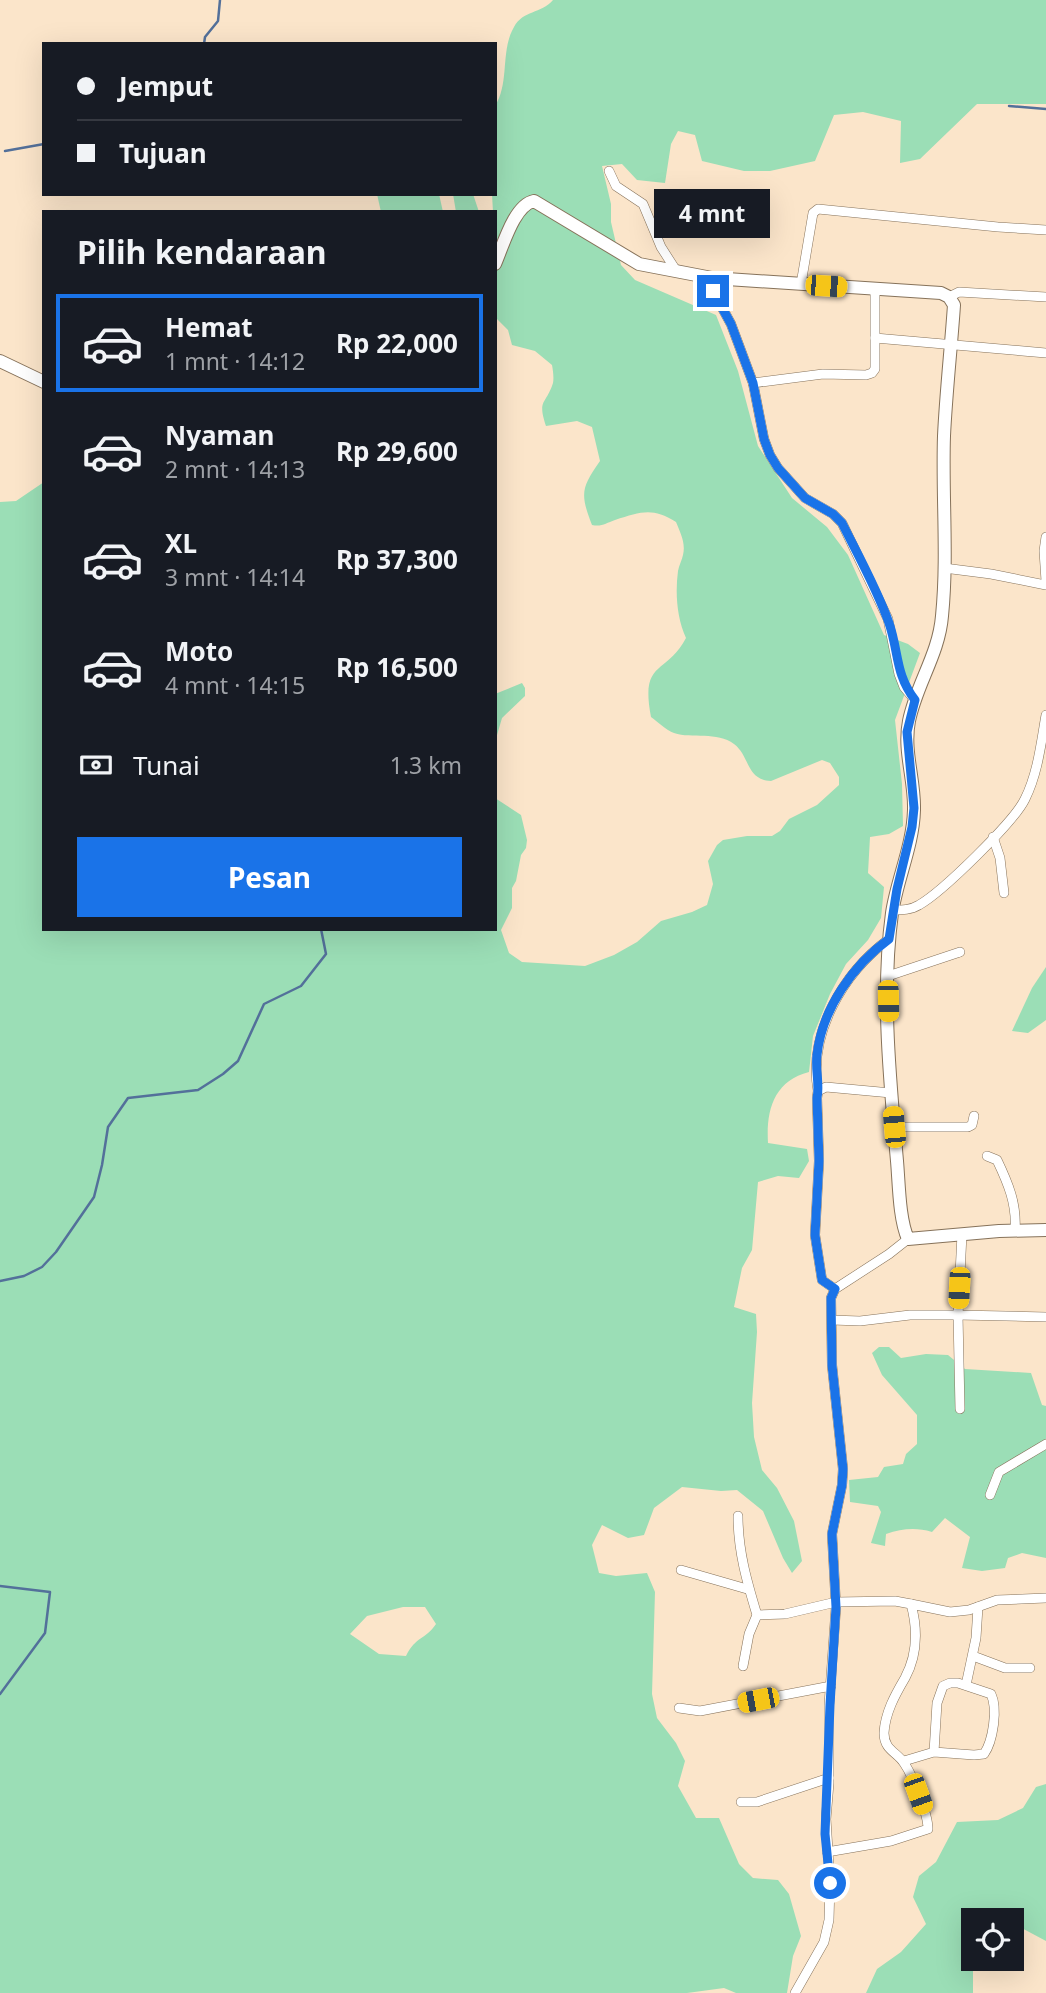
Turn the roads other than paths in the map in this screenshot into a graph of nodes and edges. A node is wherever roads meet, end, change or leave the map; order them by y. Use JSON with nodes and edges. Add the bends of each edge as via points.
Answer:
{"nodes":[{"id":1,"x":609,"y":171,"type":"dead end"},
{"id":2,"x":1046,"y":230,"type":"edge"},
{"id":3,"x":497,"y":259,"type":"edge"},
{"id":4,"x":677,"y":272,"type":"junction"},
{"id":5,"x":712,"y":278,"type":"junction"},
{"id":6,"x":801,"y":284,"type":"junction"},
{"id":7,"x":875,"y":288,"type":"junction"},
{"id":8,"x":949,"y":297,"type":"junction"},
{"id":9,"x":1046,"y":297,"type":"edge"},
{"id":10,"x":875,"y":338,"type":"junction"},
{"id":11,"x":951,"y":344,"type":"junction"},
{"id":12,"x":1046,"y":353,"type":"edge"},
{"id":13,"x":0,"y":361,"type":"edge"},
{"id":14,"x":42,"y":381,"type":"edge"},
{"id":15,"x":753,"y":383,"type":"junction"},
{"id":16,"x":1046,"y":537,"type":"edge"},
{"id":17,"x":944,"y":568,"type":"junction"},
{"id":18,"x":1046,"y":583,"type":"edge"},
{"id":19,"x":915,"y":700,"type":"junction"},
{"id":20,"x":1046,"y":715,"type":"edge"},
{"id":21,"x":993,"y":837,"type":"junction"},
{"id":22,"x":1004,"y":893,"type":"dead end"},
{"id":23,"x":893,"y":910,"type":"junction"},
{"id":24,"x":889,"y":939,"type":"junction"},
{"id":25,"x":960,"y":952,"type":"dead end"},
{"id":26,"x":888,"y":976,"type":"junction"},
{"id":27,"x":818,"y":1091,"type":"junction"},
{"id":28,"x":891,"y":1093,"type":"junction"},
{"id":29,"x":974,"y":1116,"type":"dead end"},
{"id":30,"x":894,"y":1127,"type":"junction"},
{"id":31,"x":987,"y":1156,"type":"dead end"},
{"id":32,"x":1015,"y":1230,"type":"junction"},
{"id":33,"x":1046,"y":1230,"type":"edge"},
{"id":34,"x":962,"y":1234,"type":"junction"},
{"id":35,"x":908,"y":1239,"type":"junction"},
{"id":36,"x":835,"y":1289,"type":"junction"},
{"id":37,"x":958,"y":1315,"type":"junction"},
{"id":38,"x":1046,"y":1317,"type":"edge"},
{"id":39,"x":832,"y":1320,"type":"junction"},
{"id":40,"x":960,"y":1409,"type":"dead end"},
{"id":41,"x":1046,"y":1444,"type":"edge"},
{"id":42,"x":990,"y":1495,"type":"dead end"},
{"id":43,"x":738,"y":1516,"type":"dead end"},
{"id":44,"x":681,"y":1570,"type":"dead end"},
{"id":45,"x":747,"y":1589,"type":"junction"},
{"id":46,"x":1046,"y":1598,"type":"edge"},
{"id":47,"x":836,"y":1602,"type":"junction"},
{"id":48,"x":911,"y":1604,"type":"junction"},
{"id":49,"x":978,"y":1607,"type":"junction"},
{"id":50,"x":757,"y":1615,"type":"junction"},
{"id":51,"x":972,"y":1656,"type":"junction"},
{"id":52,"x":743,"y":1666,"type":"dead end"},
{"id":53,"x":1030,"y":1668,"type":"dead end"},
{"id":54,"x":966,"y":1685,"type":"junction"},
{"id":55,"x":831,"y":1686,"type":"junction"},
{"id":56,"x":679,"y":1708,"type":"dead end"},
{"id":57,"x":934,"y":1752,"type":"junction"},
{"id":58,"x":904,"y":1761,"type":"junction"},
{"id":59,"x":829,"y":1778,"type":"junction"},
{"id":60,"x":741,"y":1802,"type":"dead end"},
{"id":61,"x":827,"y":1852,"type":"junction"},
{"id":62,"x":795,"y":1993,"type":"edge"}],
"edges":[{"from":1,"to":4,"type":"street","via":[[616,186],[643,204]]},
{"from":2,"to":6,"type":"street","via":[[818,208],[813,213]]},
{"from":3,"to":4,"type":"main road","via":[[524,204],[538,201],[636,263]]},
{"from":4,"to":5,"type":"main road"},
{"from":5,"to":6,"type":"main road"},
{"from":5,"to":15,"type":"street","via":[[713,291]]},
{"from":6,"to":7,"type":"main road"},
{"from":7,"to":8,"type":"main road"},
{"from":7,"to":10,"type":"street"},
{"from":8,"to":9,"type":"street","via":[[959,292]]},
{"from":8,"to":11,"type":"main road","via":[[954,305]]},
{"from":10,"to":11,"type":"street"},
{"from":10,"to":15,"type":"street","via":[[875,369],[869,374],[823,374]]},
{"from":11,"to":12,"type":"street"},
{"from":11,"to":17,"type":"main road","via":[[944,438]]},
{"from":13,"to":14,"type":"main road"},
{"from":15,"to":19,"type":"street","via":[[770,455],[805,498],[842,523],[888,620],[899,674]]},
{"from":16,"to":18,"type":"street"},
{"from":17,"to":18,"type":"street"},
{"from":17,"to":19,"type":"main road","via":[[940,633]]},
{"from":19,"to":23,"type":"main road","via":[[907,732],[914,808]]},
{"from":20,"to":21,"type":"street","via":[[1028,792]]},
{"from":21,"to":22,"type":"street"},
{"from":21,"to":23,"type":"street","via":[[920,905]]},
{"from":23,"to":24,"type":"main road"},
{"from":24,"to":26,"type":"main road"},
{"from":24,"to":27,"type":"street","via":[[858,966],[833,1007],[817,1052]]},
{"from":25,"to":26,"type":"street"},
{"from":26,"to":28,"type":"main road"},
{"from":27,"to":28,"type":"street","via":[[826,1087]]},
{"from":27,"to":36,"type":"street","via":[[816,1250],[822,1280]]},
{"from":28,"to":30,"type":"main road"},
{"from":29,"to":30,"type":"street","via":[[968,1127]]},
{"from":30,"to":35,"type":"main road"},
{"from":31,"to":32,"type":"street","via":[[997,1160],[1010,1187]]},
{"from":32,"to":33,"type":"main road"},
{"from":32,"to":34,"type":"main road"},
{"from":34,"to":35,"type":"main road"},
{"from":34,"to":37,"type":"street"},
{"from":35,"to":36,"type":"street"},
{"from":36,"to":39,"type":"street"},
{"from":37,"to":38,"type":"street"},
{"from":37,"to":39,"type":"street"},
{"from":37,"to":40,"type":"street"},
{"from":39,"to":47,"type":"street","via":[[843,1469],[832,1534]]},
{"from":41,"to":42,"type":"street","via":[[999,1472]]},
{"from":43,"to":45,"type":"street"},
{"from":44,"to":45,"type":"street"},
{"from":45,"to":50,"type":"street"},
{"from":46,"to":49,"type":"street","via":[[997,1600]]},
{"from":47,"to":48,"type":"street"},
{"from":47,"to":50,"type":"street","via":[[785,1614]]},
{"from":47,"to":55,"type":"street"},
{"from":48,"to":49,"type":"street","via":[[950,1612]]},
{"from":48,"to":58,"type":"street","via":[[915,1651],[886,1716],[884,1736],[889,1749]]},
{"from":49,"to":51,"type":"street"},
{"from":50,"to":52,"type":"street"},
{"from":51,"to":53,"type":"street","via":[[1005,1668]]},
{"from":51,"to":54,"type":"street"},
{"from":54,"to":57,"type":"street","via":[[943,1686],[937,1703]]},
{"from":54,"to":57,"type":"street","via":[[988,1691],[993,1698],[988,1749],[974,1755]]},
{"from":55,"to":56,"type":"street","via":[[700,1711]]},
{"from":55,"to":59,"type":"street"},
{"from":57,"to":58,"type":"street"},
{"from":58,"to":61,"type":"street","via":[[928,1829]]},
{"from":59,"to":60,"type":"street","via":[[757,1802]]},
{"from":59,"to":61,"type":"street"},
{"from":61,"to":62,"type":"street","via":[[827,1932]]}]}
